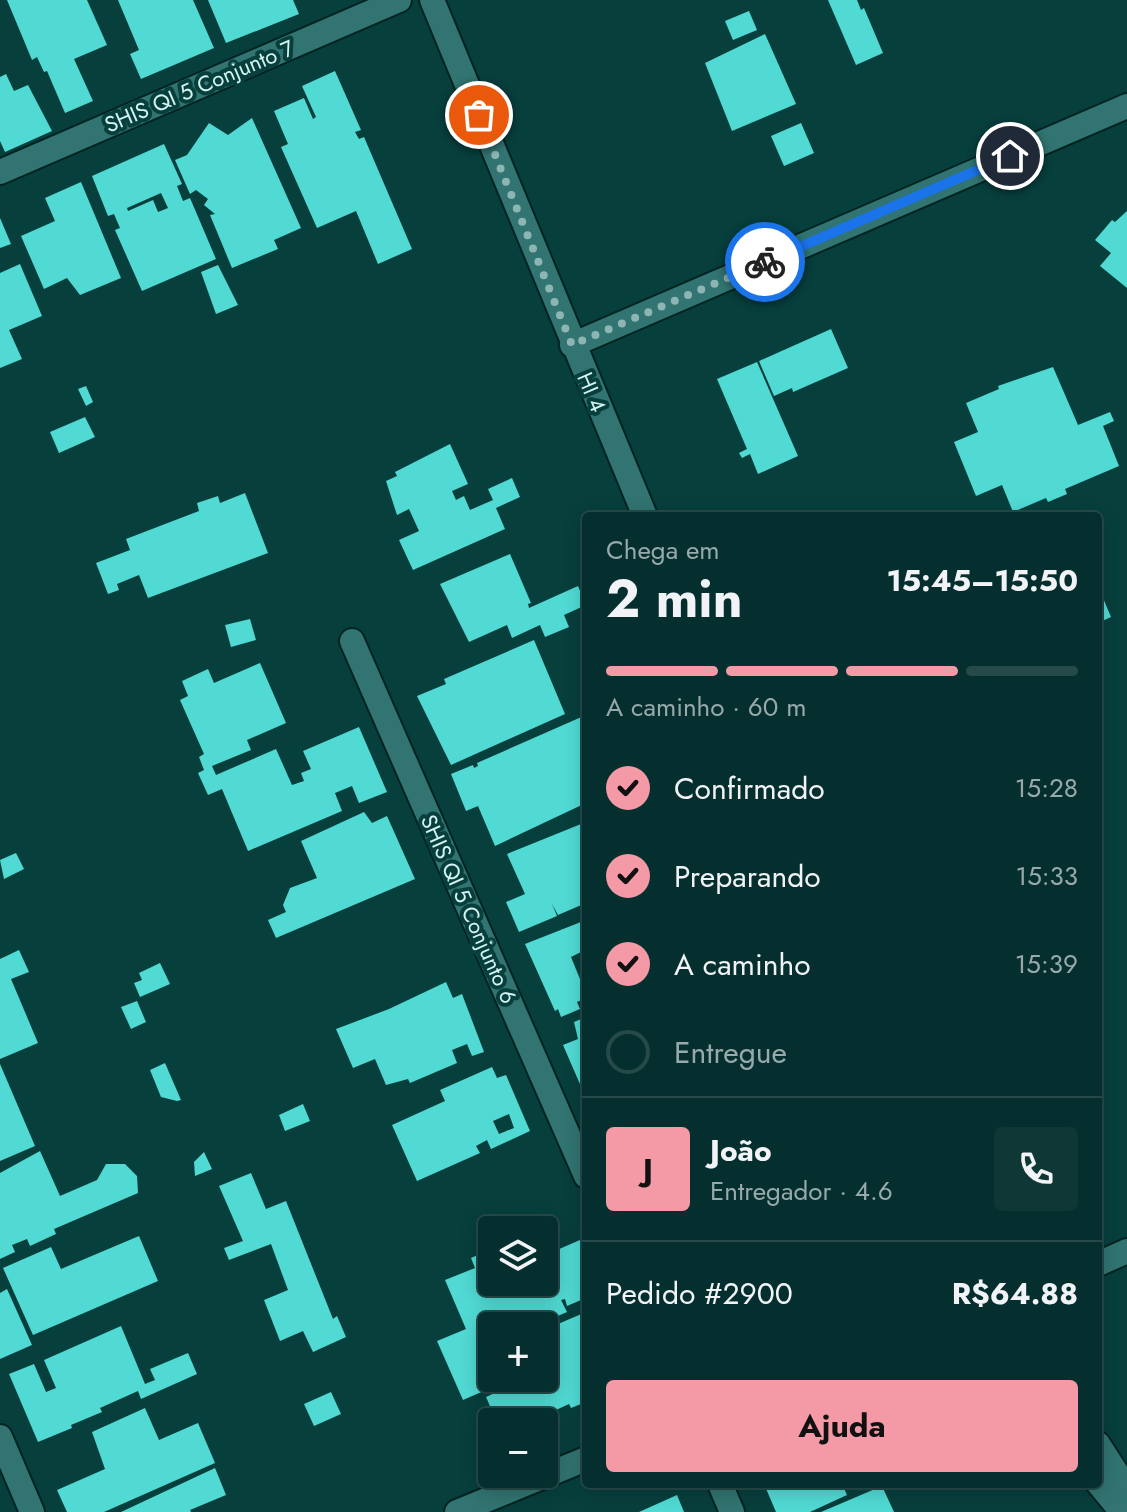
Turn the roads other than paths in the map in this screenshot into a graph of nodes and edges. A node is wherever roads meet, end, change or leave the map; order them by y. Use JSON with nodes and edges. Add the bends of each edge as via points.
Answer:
{"nodes":[{"id":1,"x":399,"y":0,"type":"edge"},
{"id":2,"x":432,"y":0,"type":"edge"},
{"id":3,"x":1127,"y":106,"type":"edge"},
{"id":4,"x":0,"y":172,"type":"edge"},
{"id":5,"x":572,"y":345,"type":"junction"},
{"id":6,"x":643,"y":512,"type":"edge"},
{"id":7,"x":352,"y":641,"type":"dead end"},
{"id":8,"x":582,"y":1167,"type":"edge"},
{"id":9,"x":1127,"y":1251,"type":"edge"},
{"id":10,"x":1102,"y":1262,"type":"edge"},
{"id":11,"x":0,"y":1437,"type":"edge"},
{"id":12,"x":1102,"y":1450,"type":"edge"},
{"id":13,"x":582,"y":1461,"type":"edge"},
{"id":14,"x":722,"y":1488,"type":"edge"},
{"id":15,"x":1102,"y":1488,"type":"edge"},
{"id":16,"x":1127,"y":1489,"type":"edge"},
{"id":17,"x":32,"y":1512,"type":"edge"},
{"id":18,"x":457,"y":1512,"type":"edge"},
{"id":19,"x":732,"y":1512,"type":"edge"},
{"id":20,"x":1122,"y":1512,"type":"edge"}],
"edges":[{"from":1,"to":4,"type":"street","name":"SHIS QI 5 Conjunto 7"},
{"from":2,"to":5,"type":"street","name":"HI 4"},
{"from":3,"to":5,"type":"street"},
{"from":5,"to":6,"type":"street","name":"HI 4"},
{"from":7,"to":8,"type":"street","name":"SHIS QI 5 Conjunto 6"},
{"from":9,"to":10,"type":"street"},
{"from":11,"to":17,"type":"street"},
{"from":12,"to":16,"type":"street"},
{"from":13,"to":18,"type":"street"},
{"from":14,"to":19,"type":"street"},
{"from":15,"to":20,"type":"street"}]}
